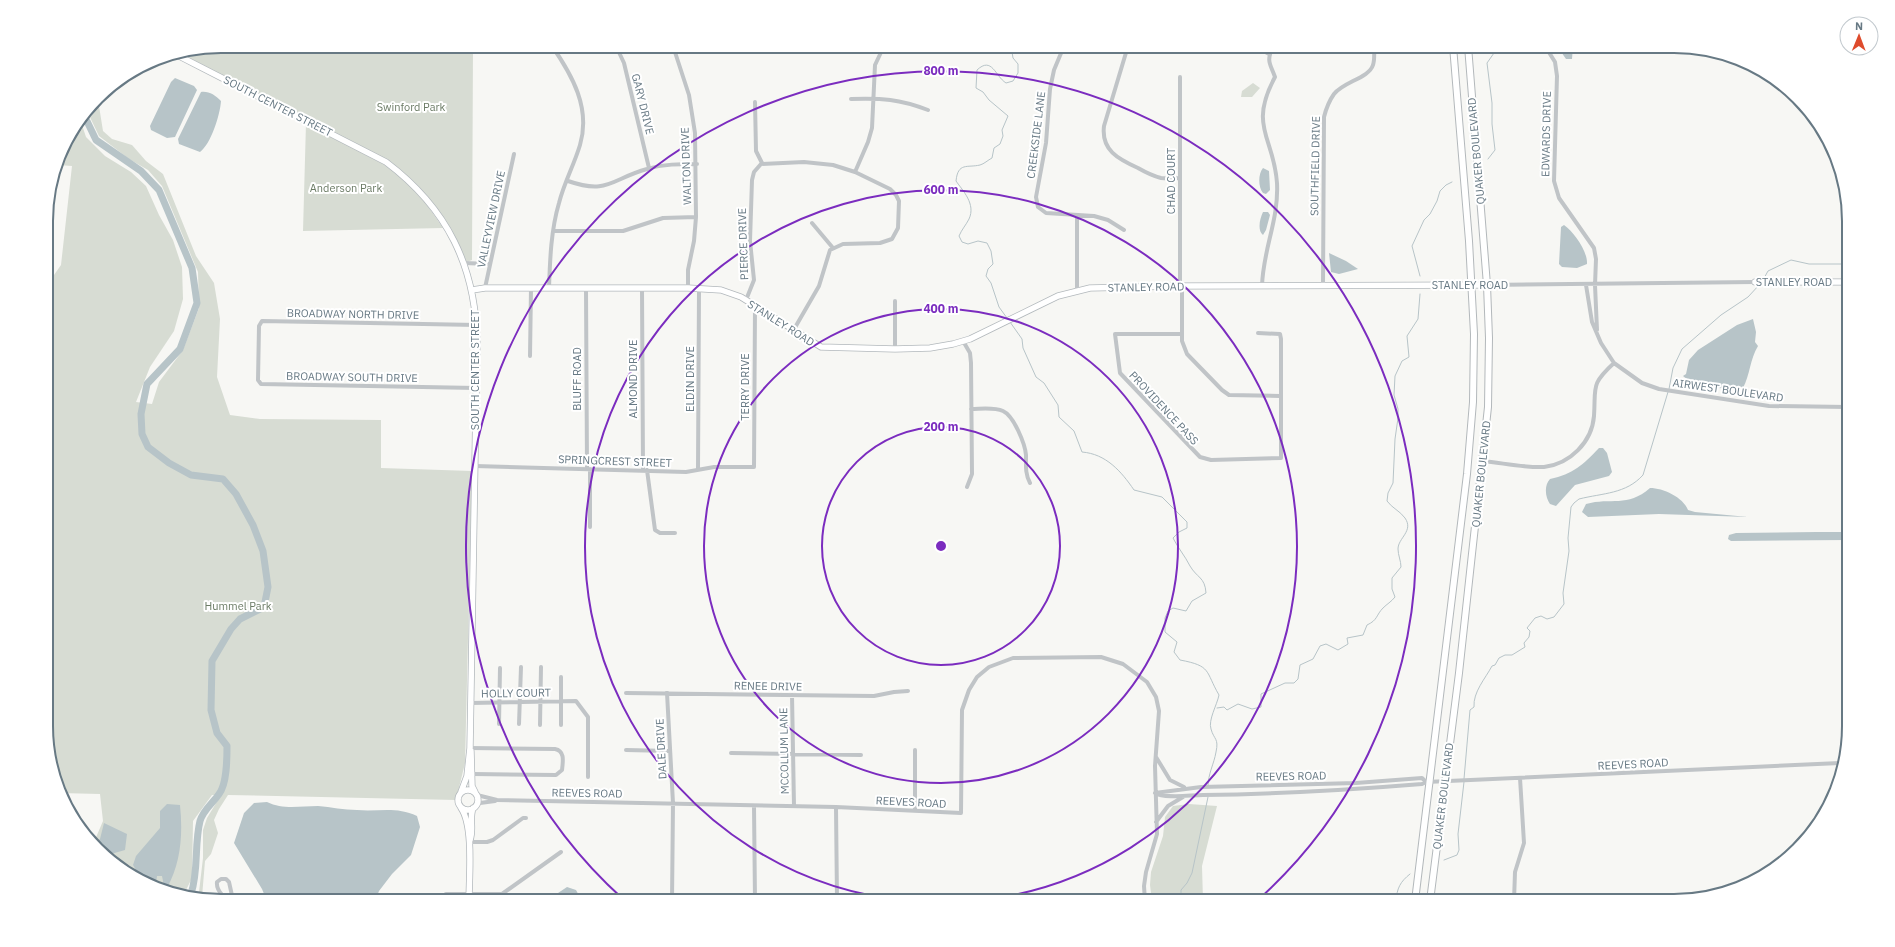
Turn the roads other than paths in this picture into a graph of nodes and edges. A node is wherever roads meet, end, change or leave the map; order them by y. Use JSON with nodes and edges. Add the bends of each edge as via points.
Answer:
{"nodes":[{"id":1,"x":556,"y":53,"type":"edge"},
{"id":2,"x":619,"y":53,"type":"edge"},
{"id":3,"x":675,"y":53,"type":"edge"},
{"id":4,"x":881,"y":53,"type":"edge"},
{"id":5,"x":1061,"y":53,"type":"edge"},
{"id":6,"x":1126,"y":53,"type":"edge"},
{"id":7,"x":1374,"y":53,"type":"edge"},
{"id":8,"x":1454,"y":53,"type":"edge"},
{"id":9,"x":1469,"y":53,"type":"edge"},
{"id":10,"x":1549,"y":53,"type":"edge"},
{"id":11,"x":1269,"y":54,"type":"edge"},
{"id":12,"x":182,"y":58,"type":"edge"},
{"id":13,"x":1180,"y":77,"type":"dead end"},
{"id":14,"x":851,"y":99,"type":"dead end"},
{"id":15,"x":874,"y":99,"type":"junction"},
{"id":16,"x":755,"y":102,"type":"dead end"},
{"id":17,"x":928,"y":110,"type":"dead end"},
{"id":18,"x":514,"y":154,"type":"dead end"},
{"id":19,"x":762,"y":163,"type":"junction"},
{"id":20,"x":697,"y":164,"type":"junction"},
{"id":21,"x":649,"y":168,"type":"junction"},
{"id":22,"x":855,"y":172,"type":"junction"},
{"id":23,"x":1180,"y":178,"type":"junction"},
{"id":24,"x":568,"y":181,"type":"junction"},
{"id":25,"x":1078,"y":215,"type":"junction"},
{"id":26,"x":696,"y":217,"type":"junction"},
{"id":27,"x":812,"y":223,"type":"dead end"},
{"id":28,"x":1124,"y":230,"type":"dead end"},
{"id":29,"x":554,"y":231,"type":"junction"},
{"id":30,"x":833,"y":248,"type":"junction"},
{"id":31,"x":464,"y":263,"type":"junction"},
{"id":32,"x":490,"y":264,"type":"junction"},
{"id":33,"x":1755,"y":282,"type":"joint"},
{"id":34,"x":1842,"y":282,"type":"edge"},
{"id":35,"x":1323,"y":285,"type":"junction"},
{"id":36,"x":1487,"y":285,"type":"junction"},
{"id":37,"x":1586,"y":285,"type":"junction"},
{"id":38,"x":1595,"y":285,"type":"junction"},
{"id":39,"x":1181,"y":286,"type":"junction"},
{"id":40,"x":1262,"y":286,"type":"junction"},
{"id":41,"x":1471,"y":286,"type":"junction"},
{"id":42,"x":485,"y":288,"type":"junction"},
{"id":43,"x":531,"y":288,"type":"junction"},
{"id":44,"x":549,"y":288,"type":"junction"},
{"id":45,"x":688,"y":288,"type":"junction"},
{"id":46,"x":586,"y":289,"type":"junction"},
{"id":47,"x":642,"y":289,"type":"junction"},
{"id":48,"x":699,"y":289,"type":"junction"},
{"id":49,"x":472,"y":290,"type":"junction"},
{"id":50,"x":1077,"y":290,"type":"junction"},
{"id":51,"x":746,"y":300,"type":"junction"},
{"id":52,"x":895,"y":301,"type":"dead end"},
{"id":53,"x":755,"y":307,"type":"junction"},
{"id":54,"x":477,"y":325,"type":"junction"},
{"id":55,"x":793,"y":331,"type":"junction"},
{"id":56,"x":1258,"y":333,"type":"dead end"},
{"id":57,"x":1182,"y":334,"type":"junction"},
{"id":58,"x":1598,"y":335,"type":"junction"},
{"id":59,"x":963,"y":341,"type":"junction"},
{"id":60,"x":895,"y":349,"type":"junction"},
{"id":61,"x":258,"y":353,"type":"joint"},
{"id":62,"x":530,"y":356,"type":"dead end"},
{"id":63,"x":1614,"y":363,"type":"junction"},
{"id":64,"x":476,"y":388,"type":"junction"},
{"id":65,"x":1280,"y":396,"type":"junction"},
{"id":66,"x":1842,"y":407,"type":"edge"},
{"id":67,"x":972,"y":409,"type":"junction"},
{"id":68,"x":1483,"y":461,"type":"junction"},
{"id":69,"x":475,"y":466,"type":"junction"},
{"id":70,"x":754,"y":467,"type":"joint"},
{"id":71,"x":589,"y":469,"type":"junction"},
{"id":72,"x":645,"y":470,"type":"junction"},
{"id":73,"x":698,"y":470,"type":"junction"},
{"id":74,"x":1030,"y":483,"type":"dead end"},
{"id":75,"x":967,"y":487,"type":"dead end"},
{"id":76,"x":590,"y":527,"type":"dead end"},
{"id":77,"x":675,"y":533,"type":"dead end"},
{"id":78,"x":521,"y":667,"type":"dead end"},
{"id":79,"x":541,"y":667,"type":"dead end"},
{"id":80,"x":500,"y":668,"type":"dead end"},
{"id":81,"x":561,"y":677,"type":"dead end"},
{"id":82,"x":908,"y":691,"type":"dead end"},
{"id":83,"x":626,"y":693,"type":"dead end"},
{"id":84,"x":667,"y":694,"type":"junction"},
{"id":85,"x":792,"y":695,"type":"junction"},
{"id":86,"x":541,"y":701,"type":"junction"},
{"id":87,"x":561,"y":701,"type":"junction"},
{"id":88,"x":471,"y":703,"type":"junction"},
{"id":89,"x":500,"y":703,"type":"junction"},
{"id":90,"x":520,"y":703,"type":"junction"},
{"id":91,"x":499,"y":724,"type":"dead end"},
{"id":92,"x":520,"y":724,"type":"dead end"},
{"id":93,"x":540,"y":724,"type":"dead end"},
{"id":94,"x":560,"y":725,"type":"dead end"},
{"id":95,"x":470,"y":748,"type":"junction"},
{"id":96,"x":626,"y":750,"type":"dead end"},
{"id":97,"x":670,"y":750,"type":"junction"},
{"id":98,"x":915,"y":750,"type":"dead end"},
{"id":99,"x":731,"y":753,"type":"dead end"},
{"id":100,"x":794,"y":753,"type":"junction"},
{"id":101,"x":861,"y":755,"type":"dead end"},
{"id":102,"x":1156,"y":757,"type":"junction"},
{"id":103,"x":1838,"y":763,"type":"edge"},
{"id":104,"x":473,"y":774,"type":"junction"},
{"id":105,"x":588,"y":777,"type":"dead end"},
{"id":106,"x":1520,"y":778,"type":"junction"},
{"id":107,"x":1444,"y":781,"type":"junction"},
{"id":108,"x":1428,"y":782,"type":"junction"},
{"id":109,"x":1190,"y":788,"type":"junction"},
{"id":110,"x":461,"y":792,"type":"junction"},
{"id":111,"x":1155,"y":793,"type":"junction"},
{"id":112,"x":476,"y":794,"type":"junction"},
{"id":113,"x":1185,"y":796,"type":"junction"},
{"id":114,"x":497,"y":800,"type":"junction"},
{"id":115,"x":672,"y":803,"type":"junction"},
{"id":116,"x":754,"y":806,"type":"junction"},
{"id":117,"x":794,"y":806,"type":"junction"},
{"id":118,"x":836,"y":807,"type":"junction"},
{"id":119,"x":461,"y":808,"type":"junction"},
{"id":120,"x":474,"y":808,"type":"junction"},
{"id":121,"x":915,"y":811,"type":"junction"},
{"id":122,"x":526,"y":818,"type":"dead end"},
{"id":123,"x":1156,"y":822,"type":"junction"},
{"id":124,"x":470,"y":842,"type":"junction"},
{"id":125,"x":561,"y":852,"type":"dead end"},
{"id":126,"x":222,"y":894,"type":"edge"},
{"id":127,"x":232,"y":894,"type":"edge"},
{"id":128,"x":446,"y":894,"type":"edge"},
{"id":129,"x":469,"y":894,"type":"joint"},
{"id":130,"x":502,"y":894,"type":"edge"},
{"id":131,"x":672,"y":894,"type":"edge"},
{"id":132,"x":754,"y":894,"type":"edge"},
{"id":133,"x":836,"y":894,"type":"edge"},
{"id":134,"x":1145,"y":894,"type":"edge"},
{"id":135,"x":1416,"y":894,"type":"edge"},
{"id":136,"x":1431,"y":894,"type":"edge"},
{"id":137,"x":1514,"y":894,"type":"edge"}],
"edges":[{"from":1,"to":24,"type":"street","via":[[576,85],[582,114],[581,142]]},
{"from":2,"to":21,"type":"street","name":"GARY DRIVE","via":[[624,63]]},
{"from":3,"to":20,"type":"street","name":"WALTON DRIVE","via":[[694,118]]},
{"from":4,"to":15,"type":"street","via":[[875,65]]},
{"from":5,"to":25,"type":"street","name":"CREEKSIDE LANE","via":[[1050,89],[1046,143],[1036,201],[1038,207],[1046,213]]},
{"from":6,"to":23,"type":"street","via":[[1104,126],[1107,146],[1120,160],[1153,176]]},
{"from":7,"to":35,"type":"street","name":"SOUTHFIELD DRIVE","via":[[1373,64],[1368,73],[1335,93],[1324,117]]},
{"from":8,"to":41,"type":"main road","name":"QUAKER BOULEVARD"},
{"from":9,"to":36,"type":"main road","name":"QUAKER BOULEVARD"},
{"from":10,"to":38,"type":"street","name":"EDWARDS DRIVE","via":[[1555,62],[1557,76],[1554,181],[1559,198],[1594,248]]},
{"from":11,"to":40,"type":"street","via":[[1270,66],[1275,77],[1264,100],[1262,122],[1276,173],[1277,198],[1275,218],[1264,259]]},
{"from":12,"to":31,"type":"street","name":"SOUTH CENTER STREET","via":[[386,162],[415,186],[434,209],[450,231]]},
{"from":13,"to":23,"type":"street","name":"CHAD COURT"},
{"from":14,"to":15,"type":"street"},
{"from":15,"to":17,"type":"street","via":[[900,100]]},
{"from":15,"to":22,"type":"street","via":[[871,135]]},
{"from":16,"to":19,"type":"street","via":[[756,151]]},
{"from":18,"to":32,"type":"street","name":"VALLEYVIEW DRIVE"},
{"from":19,"to":22,"type":"street","via":[[814,162]]},
{"from":19,"to":51,"type":"street","name":"PIERCE DRIVE","via":[[754,172],[752,180],[750,241],[754,280]]},
{"from":20,"to":21,"type":"street"},
{"from":20,"to":26,"type":"street","name":"WALTON DRIVE"},
{"from":21,"to":24,"type":"street","via":[[602,187],[587,187]]},
{"from":22,"to":30,"type":"street","via":[[890,189],[896,195],[899,201],[898,228],[889,241],[843,244]]},
{"from":23,"to":39,"type":"street","name":"CHAD COURT"},
{"from":24,"to":29,"type":"street","via":[[559,202]]},
{"from":25,"to":28,"type":"street","name":"CREEKSIDE LANE","via":[[1101,218]]},
{"from":25,"to":50,"type":"street"},
{"from":26,"to":29,"type":"street","via":[[663,218],[623,231]]},
{"from":26,"to":45,"type":"street","name":"WALTON DRIVE","via":[[688,270]]},
{"from":27,"to":30,"type":"street"},
{"from":29,"to":44,"type":"street","via":[[550,253]]},
{"from":30,"to":55,"type":"street","via":[[826,258],[819,286]]},
{"from":31,"to":32,"type":"street"},
{"from":31,"to":49,"type":"street","name":"SOUTH CENTER STREET"},
{"from":32,"to":42,"type":"street","name":"VALLEYVIEW DRIVE"},
{"from":33,"to":34,"type":"street","name":"STANLEY ROAD"},
{"from":33,"to":38,"type":"street","name":"STANLEY ROAD"},
{"from":35,"to":40,"type":"street","name":"STANLEY ROAD"},
{"from":35,"to":41,"type":"street","name":"STANLEY ROAD"},
{"from":36,"to":37,"type":"street","name":"STANLEY ROAD"},
{"from":36,"to":41,"type":"street","name":"STANLEY ROAD"},
{"from":36,"to":68,"type":"main road","name":"QUAKER BOULEVARD","via":[[1488,400]]},
{"from":37,"to":38,"type":"street","name":"STANLEY ROAD"},
{"from":37,"to":58,"type":"street","via":[[1591,317]]},
{"from":38,"to":58,"type":"street"},
{"from":39,"to":40,"type":"street","name":"STANLEY ROAD"},
{"from":39,"to":50,"type":"street","name":"STANLEY ROAD","via":[[1097,287]]},
{"from":39,"to":57,"type":"street","name":"CHAD COURT"},
{"from":41,"to":108,"type":"main road","name":"QUAKER BOULEVARD","via":[[1474,355],[1470,442]]},
{"from":42,"to":43,"type":"street","name":"STANLEY ROAD"},
{"from":42,"to":49,"type":"street","name":"STANLEY ROAD"},
{"from":43,"to":44,"type":"street","name":"STANLEY ROAD"},
{"from":43,"to":62,"type":"street"},
{"from":44,"to":46,"type":"street","name":"STANLEY ROAD"},
{"from":45,"to":47,"type":"street","name":"STANLEY ROAD"},
{"from":45,"to":48,"type":"street","name":"STANLEY ROAD"},
{"from":46,"to":47,"type":"street","name":"STANLEY ROAD"},
{"from":46,"to":71,"type":"street","name":"BLUFF ROAD"},
{"from":47,"to":72,"type":"street","name":"ALMOND DRIVE"},
{"from":48,"to":51,"type":"street","name":"STANLEY ROAD","via":[[727,292]]},
{"from":48,"to":73,"type":"street","name":"ELDIN DRIVE"},
{"from":49,"to":54,"type":"street","name":"SOUTH CENTER STREET"},
{"from":50,"to":59,"type":"street","name":"STANLEY ROAD","via":[[1058,296]]},
{"from":51,"to":53,"type":"street","name":"STANLEY ROAD"},
{"from":52,"to":60,"type":"street"},
{"from":53,"to":55,"type":"street","name":"STANLEY ROAD"},
{"from":53,"to":70,"type":"street","name":"TERRY DRIVE"},
{"from":54,"to":61,"type":"street","name":"BROADWAY NORTH DRIVE","via":[[262,321],[259,326]]},
{"from":54,"to":64,"type":"street","name":"SOUTH CENTER STREET"},
{"from":55,"to":60,"type":"street","name":"STANLEY ROAD","via":[[821,347]]},
{"from":56,"to":65,"type":"street","via":[[1280,334]]},
{"from":57,"to":65,"type":"street","name":"CHAD COURT","via":[[1185,351],[1225,393],[1234,396]]},
{"from":57,"to":65,"type":"street","name":"PROVIDENCE PASS","via":[[1115,334],[1120,373],[1196,455],[1211,460],[1281,458]]},
{"from":58,"to":63,"type":"street"},
{"from":59,"to":60,"type":"street","name":"STANLEY ROAD","via":[[944,346]]},
{"from":59,"to":67,"type":"street","via":[[971,358]]},
{"from":61,"to":64,"type":"street","name":"BROADWAY SOUTH DRIVE","via":[[258,380],[261,384]]},
{"from":63,"to":66,"type":"street","name":"AIRWEST BOULEVARD","via":[[1642,383],[1659,389],[1768,406]]},
{"from":63,"to":68,"type":"street","via":[[1596,382],[1590,432],[1574,454],[1557,464],[1545,467]]},
{"from":64,"to":69,"type":"street","name":"SOUTH CENTER STREET"},
{"from":67,"to":74,"type":"street","via":[[998,410],[1009,416],[1022,441]]},
{"from":67,"to":75,"type":"street","via":[[972,474]]},
{"from":68,"to":107,"type":"main road","name":"QUAKER BOULEVARD"},
{"from":69,"to":71,"type":"street","name":"SPRINGCREST STREET"},
{"from":69,"to":88,"type":"street","name":"SOUTH CENTER STREET"},
{"from":70,"to":73,"type":"street","name":"SPRINGCREST STREET","via":[[714,467]]},
{"from":71,"to":72,"type":"street","name":"SPRINGCREST STREET"},
{"from":71,"to":76,"type":"street","name":"BLUFF ROAD"},
{"from":72,"to":73,"type":"street","name":"SPRINGCREST STREET"},
{"from":72,"to":77,"type":"street","name":"ALMOND DRIVE","via":[[655,530],[660,533]]},
{"from":78,"to":90,"type":"street"},
{"from":79,"to":86,"type":"street"},
{"from":80,"to":89,"type":"street"},
{"from":81,"to":87,"type":"street"},
{"from":82,"to":85,"type":"street","name":"RENEE DRIVE","via":[[874,696]]},
{"from":83,"to":84,"type":"street","name":"RENEE DRIVE"},
{"from":84,"to":85,"type":"street","name":"RENEE DRIVE"},
{"from":84,"to":97,"type":"street","name":"DALE DRIVE"},
{"from":85,"to":100,"type":"street","name":"MCCOLLUM LANE"},
{"from":86,"to":87,"type":"street","name":"HOLLY COURT"},
{"from":86,"to":90,"type":"street","name":"HOLLY COURT"},
{"from":86,"to":93,"type":"street"},
{"from":87,"to":94,"type":"street"},
{"from":87,"to":105,"type":"street","name":"HOLLY COURT","via":[[577,702],[588,717]]},
{"from":88,"to":89,"type":"street","name":"HOLLY COURT"},
{"from":88,"to":95,"type":"street","name":"SOUTH CENTER STREET"},
{"from":89,"to":90,"type":"street","name":"HOLLY COURT"},
{"from":89,"to":91,"type":"street"},
{"from":90,"to":92,"type":"street"},
{"from":95,"to":104,"type":"street","name":"SOUTH CENTER STREET"},
{"from":95,"to":104,"type":"street","via":[[557,749],[562,755],[561,772],[556,775]]},
{"from":95,"to":110,"type":"street","name":"SOUTH CENTER STREET","via":[[467,776]]},
{"from":96,"to":97,"type":"street"},
{"from":97,"to":115,"type":"street","name":"DALE DRIVE"},
{"from":98,"to":121,"type":"street"},
{"from":99,"to":100,"type":"street"},
{"from":100,"to":101,"type":"street"},
{"from":100,"to":117,"type":"street","name":"MCCOLLUM LANE"},
{"from":102,"to":109,"type":"street","via":[[1170,780],[1179,786]]},
{"from":102,"to":111,"type":"street","name":"REEVES ROAD"},
{"from":102,"to":121,"type":"street","name":"REEVES ROAD","via":[[1159,719],[1156,697],[1147,682],[1124,664],[1101,657],[1013,658],[989,667],[977,677],[964,702],[961,813]]},
{"from":103,"to":106,"type":"street","name":"REEVES ROAD"},
{"from":104,"to":112,"type":"street","name":"SOUTH CENTER STREET","via":[[472,786]]},
{"from":106,"to":107,"type":"street","name":"REEVES ROAD"},
{"from":106,"to":137,"type":"street","via":[[1524,843],[1515,872]]},
{"from":107,"to":108,"type":"street","name":"REEVES ROAD"},
{"from":107,"to":136,"type":"main road","name":"QUAKER BOULEVARD"},
{"from":108,"to":109,"type":"street","name":"REEVES ROAD","via":[[1422,778],[1356,783]]},
{"from":108,"to":113,"type":"street","name":"REEVES ROAD","via":[[1351,790]]},
{"from":108,"to":135,"type":"main road","name":"QUAKER BOULEVARD"},
{"from":109,"to":111,"type":"street","name":"REEVES ROAD"},
{"from":110,"to":112,"type":"street","via":[[469,789]]},
{"from":110,"to":119,"type":"street","via":[[457,800]]},
{"from":111,"to":113,"type":"street","name":"REEVES ROAD","via":[[1160,796]]},
{"from":111,"to":123,"type":"street"},
{"from":112,"to":114,"type":"street","name":"REEVES ROAD"},
{"from":112,"to":120,"type":"street","via":[[478,801]]},
{"from":113,"to":123,"type":"street","via":[[1173,802]]},
{"from":114,"to":115,"type":"street","name":"REEVES ROAD"},
{"from":114,"to":120,"type":"street","name":"REEVES ROAD","via":[[480,803]]},
{"from":115,"to":116,"type":"street","name":"REEVES ROAD"},
{"from":115,"to":131,"type":"street","name":"DALE DRIVE"},
{"from":116,"to":117,"type":"street","name":"REEVES ROAD"},
{"from":116,"to":132,"type":"street"},
{"from":117,"to":118,"type":"street","name":"REEVES ROAD"},
{"from":118,"to":121,"type":"street","name":"REEVES ROAD"},
{"from":118,"to":133,"type":"street"},
{"from":119,"to":120,"type":"street"},
{"from":119,"to":124,"type":"street","via":[[465,813]]},
{"from":120,"to":124,"type":"street","via":[[470,816]]},
{"from":122,"to":124,"type":"street","via":[[493,840]]},
{"from":123,"to":134,"type":"street","via":[[1157,834],[1149,859]]},
{"from":124,"to":129,"type":"street"},
{"from":125,"to":130,"type":"street"},
{"from":126,"to":127,"type":"street","via":[[217,882],[221,879],[229,882]]},
{"from":128,"to":129,"type":"street"}]}
